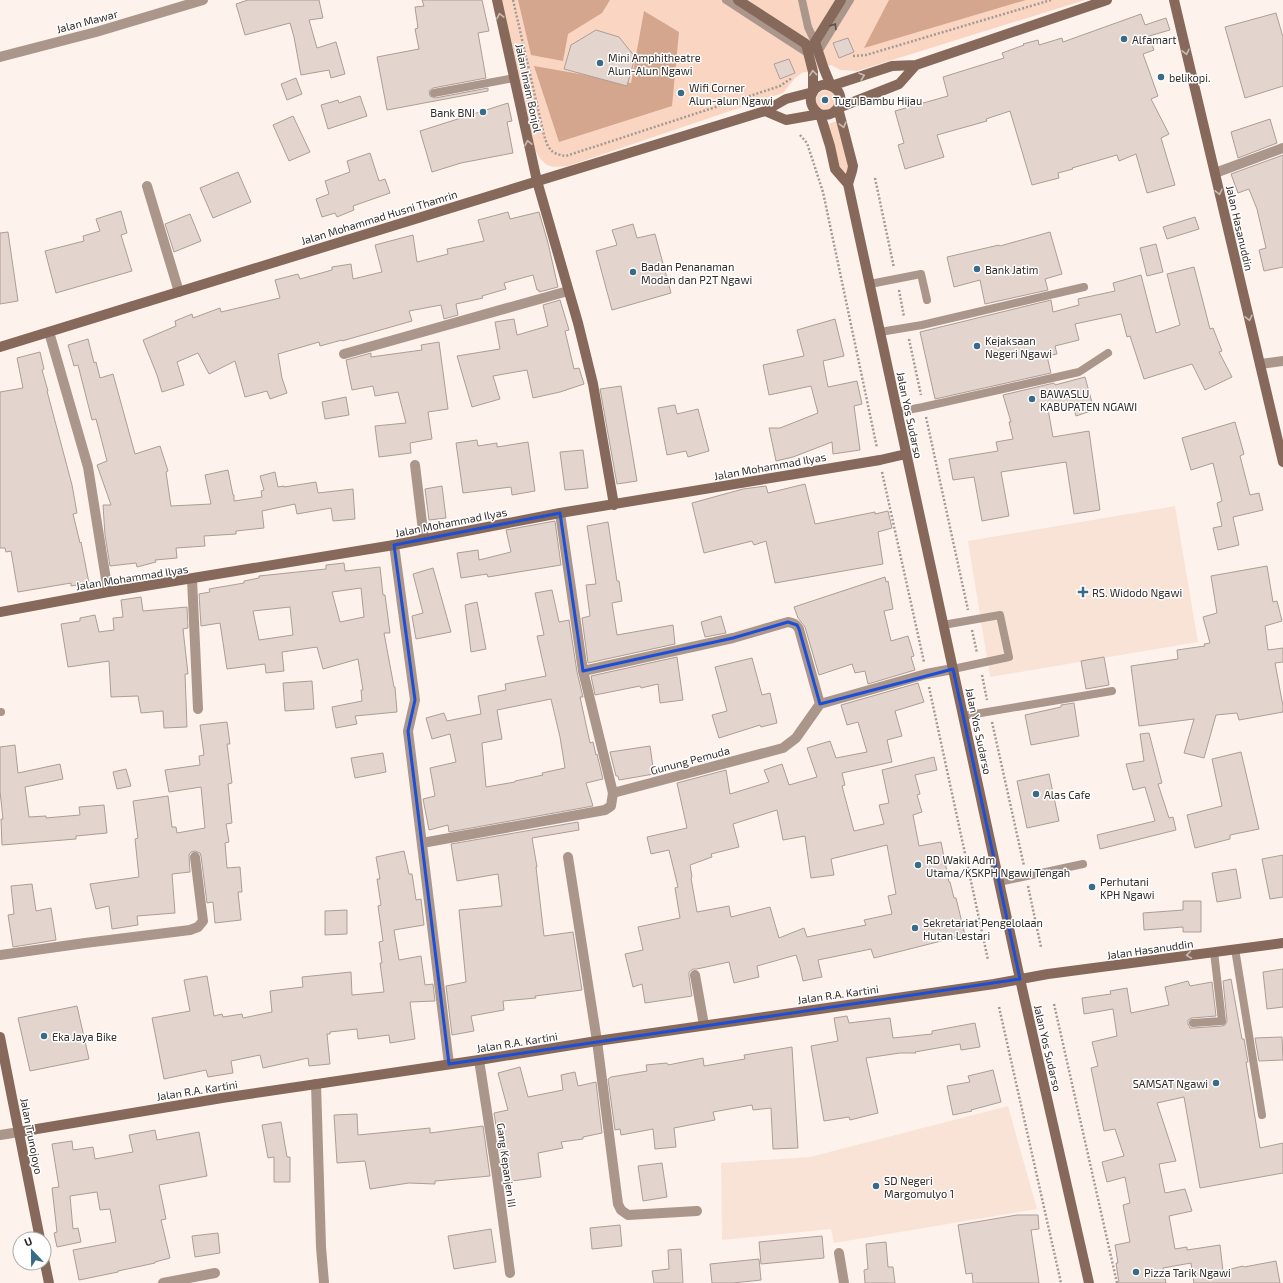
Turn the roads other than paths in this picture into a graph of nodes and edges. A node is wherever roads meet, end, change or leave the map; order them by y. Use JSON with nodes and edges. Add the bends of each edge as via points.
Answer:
{"nodes":[{"id":1,"x":203,"y":0,"type":"edge"},
{"id":2,"x":497,"y":0,"type":"edge"},
{"id":3,"x":726,"y":0,"type":"edge"},
{"id":4,"x":738,"y":0,"type":"edge"},
{"id":5,"x":802,"y":0,"type":"edge"},
{"id":6,"x":841,"y":0,"type":"edge"},
{"id":7,"x":850,"y":0,"type":"edge"},
{"id":8,"x":1107,"y":0,"type":"edge"},
{"id":9,"x":1174,"y":0,"type":"edge"},
{"id":10,"x":812,"y":48,"type":"junction"},
{"id":11,"x":0,"y":57,"type":"edge"},
{"id":12,"x":916,"y":65,"type":"junction"},
{"id":13,"x":514,"y":78,"type":"junction"},
{"id":14,"x":831,"y":86,"type":"junction"},
{"id":15,"x":813,"y":92,"type":"junction"},
{"id":16,"x":434,"y":93,"type":"dead end"},
{"id":17,"x":838,"y":108,"type":"junction"},
{"id":18,"x":765,"y":111,"type":"junction"},
{"id":19,"x":820,"y":114,"type":"junction"},
{"id":20,"x":1283,"y":148,"type":"edge"},
{"id":21,"x":1215,"y":173,"type":"junction"},
{"id":22,"x":537,"y":181,"type":"junction"},
{"id":23,"x":848,"y":184,"type":"junction"},
{"id":24,"x":147,"y":186,"type":"dead end"},
{"id":25,"x":870,"y":284,"type":"junction"},
{"id":26,"x":1084,"y":287,"type":"dead end"},
{"id":27,"x":568,"y":291,"type":"junction"},
{"id":28,"x":179,"y":292,"type":"junction"},
{"id":29,"x":926,"y":300,"type":"dead end"},
{"id":30,"x":49,"y":332,"type":"junction"},
{"id":31,"x":880,"y":332,"type":"junction"},
{"id":32,"x":0,"y":347,"type":"edge"},
{"id":33,"x":1108,"y":353,"type":"dead end"},
{"id":34,"x":344,"y":354,"type":"dead end"},
{"id":35,"x":1283,"y":361,"type":"edge"},
{"id":36,"x":1260,"y":364,"type":"junction"},
{"id":37,"x":897,"y":412,"type":"junction"},
{"id":38,"x":906,"y":454,"type":"junction"},
{"id":39,"x":1283,"y":462,"type":"edge"},
{"id":40,"x":415,"y":465,"type":"dead end"},
{"id":41,"x":614,"y":505,"type":"junction"},
{"id":42,"x":560,"y":513,"type":"junction"},
{"id":43,"x":424,"y":539,"type":"junction"},
{"id":44,"x":394,"y":545,"type":"junction"},
{"id":45,"x":192,"y":579,"type":"junction"},
{"id":46,"x":108,"y":592,"type":"junction"},
{"id":47,"x":0,"y":612,"type":"edge"},
{"id":48,"x":943,"y":625,"type":"junction"},
{"id":49,"x":953,"y":669,"type":"junction"},
{"id":50,"x":583,"y":671,"type":"junction"},
{"id":51,"x":1112,"y":691,"type":"dead end"},
{"id":52,"x":820,"y":704,"type":"junction"},
{"id":53,"x":198,"y":709,"type":"dead end"},
{"id":54,"x":963,"y":716,"type":"junction"},
{"id":55,"x":613,"y":792,"type":"junction"},
{"id":56,"x":422,"y":843,"type":"junction"},
{"id":57,"x":195,"y":856,"type":"dead end"},
{"id":58,"x":568,"y":857,"type":"dead end"},
{"id":59,"x":1083,"y":864,"type":"dead end"},
{"id":60,"x":999,"y":882,"type":"junction"},
{"id":61,"x":1283,"y":943,"type":"edge"},
{"id":62,"x":1235,"y":949,"type":"junction"},
{"id":63,"x":1214,"y":952,"type":"junction"},
{"id":64,"x":0,"y":955,"type":"edge"},
{"id":65,"x":695,"y":975,"type":"dead end"},
{"id":66,"x":1020,"y":979,"type":"junction"},
{"id":67,"x":1193,"y":1023,"type":"dead end"},
{"id":68,"x":704,"y":1026,"type":"junction"},
{"id":69,"x":0,"y":1037,"type":"edge"},
{"id":70,"x":597,"y":1041,"type":"junction"},
{"id":71,"x":479,"y":1060,"type":"junction"},
{"id":72,"x":449,"y":1064,"type":"junction"},
{"id":73,"x":316,"y":1084,"type":"junction"},
{"id":74,"x":1262,"y":1115,"type":"dead end"},
{"id":75,"x":19,"y":1132,"type":"junction"},
{"id":76,"x":0,"y":1135,"type":"edge"},
{"id":77,"x":697,"y":1211,"type":"dead end"},
{"id":78,"x":38,"y":1231,"type":"edge"},
{"id":79,"x":839,"y":1253,"type":"dead end"},
{"id":80,"x":46,"y":1271,"type":"edge"},
{"id":81,"x":510,"y":1273,"type":"dead end"},
{"id":82,"x":215,"y":1274,"type":"dead end"},
{"id":83,"x":49,"y":1283,"type":"edge"},
{"id":84,"x":163,"y":1283,"type":"edge"},
{"id":85,"x":324,"y":1283,"type":"edge"},
{"id":86,"x":844,"y":1283,"type":"edge"},
{"id":87,"x":1089,"y":1283,"type":"edge"}],
"edges":[{"from":1,"to":11,"type":"street","name":"Jalan Mawar"},
{"from":13,"to":2,"type":"street","name":"Jalan Imam Bonjol","one_way":true},
{"from":3,"to":10,"type":"lane"},
{"from":4,"to":10,"type":"street"},
{"from":5,"to":10,"type":"lane"},
{"from":6,"to":10,"type":"street"},
{"from":10,"to":7,"type":"lane","one_way":true},
{"from":8,"to":12,"type":"street"},
{"from":9,"to":21,"type":"street","name":"Jalan Hasanuddin","one_way":true},
{"from":10,"to":14,"type":"street"},
{"from":15,"to":10,"type":"street","one_way":true},
{"from":14,"to":12,"type":"street","one_way":true,"via":[[892,66]]},
{"from":12,"to":17,"type":"street","via":[[899,84]]},
{"from":13,"to":16,"type":"lane"},
{"from":22,"to":13,"type":"street","name":"Jalan Imam Bonjol","one_way":true},
{"from":14,"to":15,"type":"street","via":[[823,86]]},
{"from":14,"to":17,"type":"street","via":[[840,97]]},
{"from":15,"to":18,"type":"street","name":"Jalan Mohammad Husni Thamrin","via":[[786,99]]},
{"from":15,"to":19,"type":"street","via":[[810,103]]},
{"from":17,"to":19,"type":"street","via":[[830,115]]},
{"from":17,"to":23,"type":"street","name":"Jalan Yos Sudarso","one_way":true,"via":[[853,166]]},
{"from":18,"to":19,"type":"street","via":[[786,120]]},
{"from":18,"to":22,"type":"street","name":"Jalan Mohammad Husni Thamrin"},
{"from":19,"to":23,"type":"street","name":"Jalan Yos Sudarso","via":[[835,169]]},
{"from":20,"to":21,"type":"street"},
{"from":21,"to":36,"type":"street","name":"Jalan Hasanuddin","one_way":true},
{"from":22,"to":27,"type":"street","name":"Jalan Imam Bonjol"},
{"from":22,"to":28,"type":"street","name":"Jalan Mohammad Husni Thamrin"},
{"from":23,"to":25,"type":"street","name":"Jalan Yos Sudarso"},
{"from":24,"to":28,"type":"street"},
{"from":25,"to":29,"type":"lane","via":[[921,274]]},
{"from":25,"to":31,"type":"street","name":"Jalan Yos Sudarso"},
{"from":26,"to":31,"type":"lane"},
{"from":27,"to":34,"type":"street"},
{"from":27,"to":41,"type":"street","name":"Jalan Imam Bonjol","via":[[592,384]]},
{"from":28,"to":30,"type":"street","name":"Jalan Mohammad Husni Thamrin"},
{"from":30,"to":32,"type":"street","name":"Jalan Mohammad Husni Thamrin"},
{"from":30,"to":46,"type":"street","via":[[88,467]]},
{"from":31,"to":37,"type":"street","name":"Jalan Yos Sudarso"},
{"from":33,"to":37,"type":"lane","via":[[1079,372]]},
{"from":35,"to":36,"type":"street"},
{"from":36,"to":39,"type":"street","name":"Jalan Hasanuddin"},
{"from":37,"to":38,"type":"street","name":"Jalan Yos Sudarso"},
{"from":38,"to":41,"type":"street","name":"Jalan Mohammad Ilyas"},
{"from":38,"to":48,"type":"street","name":"Jalan Yos Sudarso"},
{"from":40,"to":43,"type":"street"},
{"from":41,"to":42,"type":"street","name":"Jalan Mohammad Ilyas"},
{"from":42,"to":43,"type":"street","name":"Jalan Mohammad Ilyas"},
{"from":42,"to":50,"type":"street"},
{"from":43,"to":44,"type":"street","name":"Jalan Mohammad Ilyas"},
{"from":44,"to":45,"type":"street","name":"Jalan Mohammad Ilyas"},
{"from":44,"to":56,"type":"street","via":[[415,700],[408,731]]},
{"from":45,"to":46,"type":"street","name":"Jalan Mohammad Ilyas"},
{"from":45,"to":53,"type":"street"},
{"from":46,"to":47,"type":"street","name":"Jalan Mohammad Ilyas"},
{"from":48,"to":49,"type":"street","name":"Jalan Yos Sudarso"},
{"from":48,"to":49,"type":"lane","via":[[1000,615],[1009,657]]},
{"from":49,"to":52,"type":"street","via":[[926,674]]},
{"from":49,"to":54,"type":"street","name":"Jalan Yos Sudarso"},
{"from":50,"to":52,"type":"street","via":[[733,638],[788,622],[794,623],[799,629]]},
{"from":50,"to":55,"type":"street"},
{"from":51,"to":54,"type":"lane"},
{"from":52,"to":55,"type":"street","name":"Gunung Pemuda","via":[[796,738],[783,748]]},
{"from":54,"to":60,"type":"street","name":"Jalan Yos Sudarso"},
{"from":55,"to":56,"type":"street","via":[[611,806],[605,810]]},
{"from":56,"to":72,"type":"street"},
{"from":57,"to":64,"type":"street","via":[[203,922],[198,927]]},
{"from":58,"to":70,"type":"street"},
{"from":59,"to":60,"type":"lane"},
{"from":60,"to":66,"type":"street","name":"Jalan Yos Sudarso"},
{"from":61,"to":62,"type":"street","name":"Jalan Hasanuddin"},
{"from":62,"to":63,"type":"street","name":"Jalan Hasanuddin"},
{"from":62,"to":74,"type":"lane"},
{"from":63,"to":66,"type":"street","name":"Jalan Hasanuddin","one_way":true},
{"from":63,"to":67,"type":"lane","via":[[1222,1021]]},
{"from":65,"to":68,"type":"street"},
{"from":66,"to":68,"type":"street","name":"Jalan R.A. Kartini"},
{"from":66,"to":87,"type":"street","name":"Jalan Yos Sudarso"},
{"from":68,"to":70,"type":"street","name":"Jalan R.A. Kartini"},
{"from":69,"to":75,"type":"street","name":"Jalan Trunojoyo"},
{"from":70,"to":71,"type":"street","name":"Jalan R.A. Kartini"},
{"from":70,"to":77,"type":"street","via":[[618,1204],[621,1210],[628,1215]]},
{"from":71,"to":72,"type":"street","name":"Jalan R.A. Kartini"},
{"from":71,"to":81,"type":"street","name":"Gang Kepanjen III"},
{"from":72,"to":73,"type":"street","name":"Jalan R.A. Kartini"},
{"from":73,"to":75,"type":"street","name":"Jalan R.A. Kartini"},
{"from":73,"to":85,"type":"street"},
{"from":75,"to":76,"type":"street"},
{"from":75,"to":78,"type":"street","name":"Jalan Trunojoyo"},
{"from":79,"to":86,"type":"street"},
{"from":80,"to":83,"type":"street"},
{"from":82,"to":84,"type":"street"}]}
